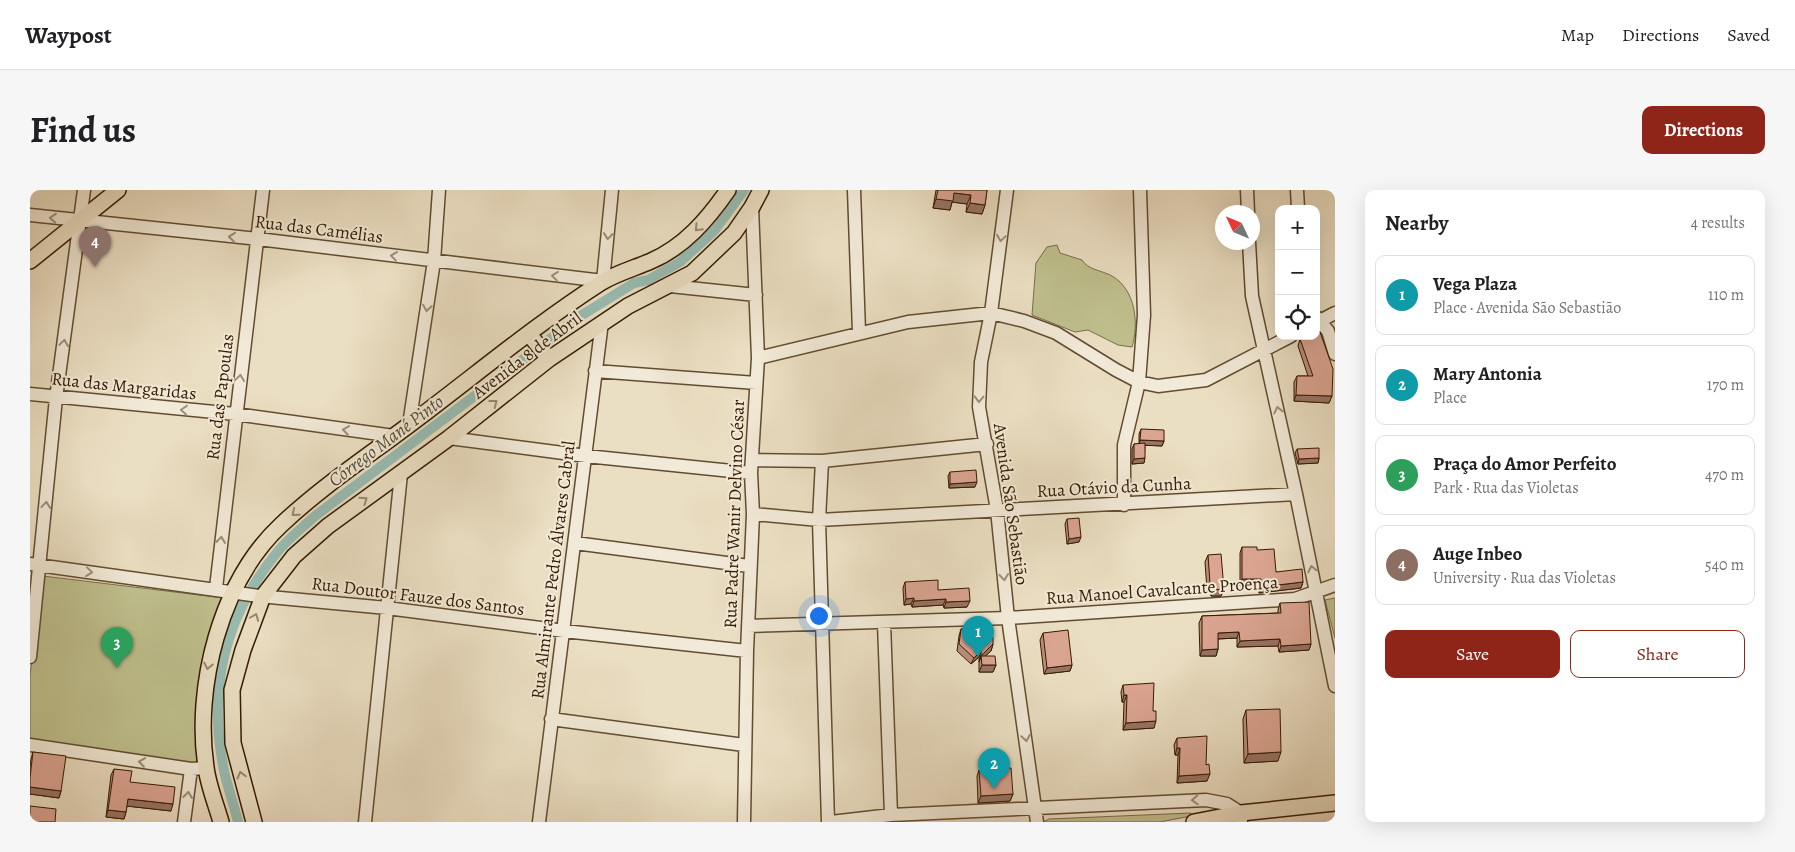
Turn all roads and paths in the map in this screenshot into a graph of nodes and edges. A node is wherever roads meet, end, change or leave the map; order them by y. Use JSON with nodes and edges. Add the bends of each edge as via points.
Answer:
{"nodes":[{"id":1,"x":84,"y":190,"type":"edge"},
{"id":2,"x":118,"y":190,"type":"edge"},
{"id":3,"x":263,"y":190,"type":"edge"},
{"id":4,"x":439,"y":190,"type":"edge"},
{"id":5,"x":612,"y":190,"type":"edge"},
{"id":6,"x":728,"y":190,"type":"edge"},
{"id":7,"x":761,"y":190,"type":"edge"},
{"id":8,"x":854,"y":190,"type":"edge"},
{"id":9,"x":1007,"y":190,"type":"edge"},
{"id":10,"x":1140,"y":190,"type":"edge"},
{"id":11,"x":1247,"y":190,"type":"edge"},
{"id":12,"x":1297,"y":190,"type":"edge"},
{"id":13,"x":1248,"y":205,"type":"edge"},
{"id":14,"x":1298,"y":205,"type":"edge"},
{"id":15,"x":752,"y":207,"type":"junction"},
{"id":16,"x":30,"y":215,"type":"edge"},
{"id":17,"x":81,"y":220,"type":"junction"},
{"id":18,"x":258,"y":239,"type":"junction"},
{"id":19,"x":1250,"y":250,"type":"edge"},
{"id":20,"x":30,"y":261,"type":"edge"},
{"id":21,"x":434,"y":261,"type":"junction"},
{"id":22,"x":603,"y":281,"type":"junction"},
{"id":23,"x":670,"y":286,"type":"junction"},
{"id":24,"x":756,"y":295,"type":"junction"},
{"id":25,"x":991,"y":313,"type":"junction"},
{"id":26,"x":1335,"y":313,"type":"edge"},
{"id":27,"x":1320,"y":319,"type":"edge"},
{"id":28,"x":602,"y":322,"type":"junction"},
{"id":29,"x":1320,"y":322,"type":"edge"},
{"id":30,"x":859,"y":332,"type":"junction"},
{"id":31,"x":1284,"y":340,"type":"edge"},
{"id":32,"x":539,"y":347,"type":"junction"},
{"id":33,"x":1266,"y":350,"type":"junction"},
{"id":34,"x":1335,"y":354,"type":"edge"},
{"id":35,"x":758,"y":358,"type":"junction"},
{"id":36,"x":595,"y":371,"type":"junction"},
{"id":37,"x":1140,"y":382,"type":"junction"},
{"id":38,"x":756,"y":383,"type":"junction"},
{"id":39,"x":30,"y":394,"type":"edge"},
{"id":40,"x":56,"y":398,"type":"junction"},
{"id":41,"x":235,"y":414,"type":"junction"},
{"id":42,"x":409,"y":425,"type":"junction"},
{"id":43,"x":394,"y":436,"type":"junction"},
{"id":44,"x":449,"y":438,"type":"junction"},
{"id":45,"x":987,"y":444,"type":"junction"},
{"id":46,"x":586,"y":456,"type":"junction"},
{"id":47,"x":753,"y":460,"type":"junction"},
{"id":48,"x":822,"y":461,"type":"junction"},
{"id":49,"x":751,"y":473,"type":"junction"},
{"id":50,"x":401,"y":474,"type":"junction"},
{"id":51,"x":1296,"y":494,"type":"junction"},
{"id":52,"x":1124,"y":504,"type":"junction"},
{"id":53,"x":997,"y":510,"type":"junction"},
{"id":54,"x":753,"y":514,"type":"junction"},
{"id":55,"x":819,"y":520,"type":"junction"},
{"id":56,"x":575,"y":543,"type":"junction"},
{"id":57,"x":35,"y":565,"type":"edge"},
{"id":58,"x":750,"y":566,"type":"junction"},
{"id":59,"x":1335,"y":585,"type":"edge"},
{"id":60,"x":216,"y":588,"type":"junction"},
{"id":61,"x":238,"y":592,"type":"junction"},
{"id":62,"x":1317,"y":592,"type":"junction"},
{"id":63,"x":261,"y":596,"type":"junction"},
{"id":64,"x":387,"y":608,"type":"junction"},
{"id":65,"x":1008,"y":618,"type":"junction"},
{"id":66,"x":884,"y":623,"type":"junction"},
{"id":67,"x":821,"y":624,"type":"junction"},
{"id":68,"x":748,"y":626,"type":"junction"},
{"id":69,"x":564,"y":631,"type":"junction"},
{"id":70,"x":747,"y":651,"type":"junction"},
{"id":71,"x":30,"y":657,"type":"edge"},
{"id":72,"x":1335,"y":686,"type":"edge"},
{"id":73,"x":551,"y":719,"type":"junction"},
{"id":74,"x":744,"y":744,"type":"junction"},
{"id":75,"x":30,"y":745,"type":"edge"},
{"id":76,"x":198,"y":768,"type":"junction"},
{"id":77,"x":1335,"y":803,"type":"edge"},
{"id":78,"x":891,"y":815,"type":"junction"},
{"id":79,"x":1037,"y":816,"type":"edge"},
{"id":80,"x":1241,"y":817,"type":"edge"},
{"id":81,"x":184,"y":822,"type":"edge"},
{"id":82,"x":221,"y":822,"type":"edge"},
{"id":83,"x":254,"y":822,"type":"edge"},
{"id":84,"x":365,"y":822,"type":"edge"},
{"id":85,"x":539,"y":822,"type":"edge"},
{"id":86,"x":744,"y":822,"type":"edge"},
{"id":87,"x":829,"y":822,"type":"edge"},
{"id":88,"x":1194,"y":822,"type":"edge"}],
"edges":[{"from":1,"to":17,"type":"street"},
{"from":2,"to":17,"type":"main road"},
{"from":3,"to":18,"type":"street","name":"Rua das Papoulas"},
{"from":4,"to":21,"type":"street"},
{"from":5,"to":22,"type":"street","one_way":true},
{"from":6,"to":22,"type":"main road","name":"Avenida 8 de Abril","one_way":true,"via":[[707,218],[680,244],[653,261]]},
{"from":7,"to":15,"type":"main road","name":"Avenida 8 de Abril"},
{"from":8,"to":30,"type":"street"},
{"from":9,"to":25,"type":"street","name":"Avenida São Sebastião","one_way":true},
{"from":10,"to":37,"type":"street","via":[[1144,315]]},
{"from":11,"to":13,"type":"street"},
{"from":12,"to":14,"type":"street"},
{"from":15,"to":23,"type":"main road","name":"Avenida 8 de Abril","via":[[711,257]]},
{"from":15,"to":24,"type":"street","name":"Rua Padre Wanir Delvino César"},
{"from":17,"to":16,"type":"street","name":"Rua das Camélias","one_way":true},
{"from":18,"to":17,"type":"street","name":"Rua das Camélias","one_way":true},
{"from":17,"to":20,"type":"main road"},
{"from":40,"to":17,"type":"street","one_way":true},
{"from":21,"to":18,"type":"street","name":"Rua das Camélias","one_way":true},
{"from":41,"to":18,"type":"street","name":"Rua das Papoulas","one_way":true},
{"from":19,"to":33,"type":"street","via":[[1252,296]]},
{"from":22,"to":21,"type":"street","name":"Rua das Camélias","one_way":true},
{"from":21,"to":42,"type":"street","one_way":true},
{"from":22,"to":32,"type":"main road","name":"Avenida 8 de Abril"},
{"from":23,"to":24,"type":"street"},
{"from":23,"to":28,"type":"main road","name":"Avenida 8 de Abril"},
{"from":24,"to":35,"type":"street","name":"Rua Padre Wanir Delvino César"},
{"from":25,"to":30,"type":"street","via":[[908,322]]},
{"from":25,"to":37,"type":"street","via":[[1056,333]]},
{"from":25,"to":45,"type":"street","name":"Avenida São Sebastião","one_way":true,"via":[[981,362],[979,407]]},
{"from":26,"to":27,"type":"street"},
{"from":28,"to":32,"type":"main road","name":"Avenida 8 de Abril"},
{"from":28,"to":36,"type":"street","name":"Rua Almirante Pedro Álvares Cabral"},
{"from":29,"to":34,"type":"street","via":[[1330,335]]},
{"from":30,"to":35,"type":"street"},
{"from":31,"to":33,"type":"street"},
{"from":32,"to":42,"type":"main road","name":"Avenida 8 de Abril"},
{"from":44,"to":32,"type":"main road","name":"Avenida 8 de Abril","one_way":true},
{"from":33,"to":37,"type":"street","via":[[1206,380],[1158,386]]},
{"from":51,"to":33,"type":"street","one_way":true},
{"from":35,"to":38,"type":"street","name":"Rua Padre Wanir Delvino César"},
{"from":36,"to":38,"type":"street"},
{"from":36,"to":46,"type":"street","name":"Rua Almirante Pedro Álvares Cabral"},
{"from":37,"to":52,"type":"street","via":[[1124,445]]},
{"from":38,"to":47,"type":"street","name":"Rua Padre Wanir Delvino César"},
{"from":39,"to":40,"type":"street","name":"Rua das Margaridas"},
{"from":41,"to":40,"type":"street","name":"Rua das Margaridas","one_way":true},
{"from":57,"to":40,"type":"street","one_way":true},
{"from":43,"to":41,"type":"street","name":"Rua das Margaridas","one_way":true},
{"from":60,"to":41,"type":"street","name":"Rua das Papoulas","one_way":true},
{"from":42,"to":43,"type":"main road","name":"Avenida 8 de Abril"},
{"from":43,"to":61,"type":"main road","name":"Avenida 8 de Abril","one_way":true,"via":[[280,526],[250,561]]},
{"from":44,"to":46,"type":"street"},
{"from":44,"to":50,"type":"main road","name":"Avenida 8 de Abril"},
{"from":45,"to":48,"type":"street"},
{"from":45,"to":53,"type":"street","name":"Avenida São Sebastião"},
{"from":46,"to":49,"type":"street"},
{"from":46,"to":56,"type":"street","name":"Rua Almirante Pedro Álvares Cabral"},
{"from":47,"to":48,"type":"street"},
{"from":47,"to":49,"type":"street","name":"Rua Padre Wanir Delvino César"},
{"from":48,"to":55,"type":"street"},
{"from":49,"to":54,"type":"street","name":"Rua Padre Wanir Delvino César"},
{"from":63,"to":50,"type":"main road","name":"Avenida 8 de Abril","one_way":true,"via":[[294,556],[328,526]]},
{"from":50,"to":64,"type":"street"},
{"from":51,"to":52,"type":"street","name":"Rua Otávio da Cunha"},
{"from":62,"to":51,"type":"street","one_way":true},
{"from":52,"to":53,"type":"street","name":"Rua Otávio da Cunha"},
{"from":53,"to":55,"type":"street","name":"Rua Otávio da Cunha"},
{"from":53,"to":65,"type":"street","name":"Avenida São Sebastião","one_way":true},
{"from":54,"to":55,"type":"street","name":"Rua Otávio da Cunha"},
{"from":54,"to":58,"type":"street","name":"Rua Padre Wanir Delvino César"},
{"from":55,"to":67,"type":"street"},
{"from":56,"to":58,"type":"street"},
{"from":56,"to":69,"type":"street","name":"Rua Almirante Pedro Álvares Cabral"},
{"from":57,"to":60,"type":"street","one_way":true},
{"from":57,"to":71,"type":"street"},
{"from":58,"to":68,"type":"street","name":"Rua Padre Wanir Delvino César"},
{"from":59,"to":62,"type":"street","name":"Rua Manoel Cavalcante Proença"},
{"from":60,"to":61,"type":"street"},
{"from":61,"to":63,"type":"street","name":"Rua Doutor Fauze dos Santos"},
{"from":61,"to":76,"type":"main road","name":"Avenida 8 de Abril","one_way":true,"via":[[213,645],[206,674]]},
{"from":62,"to":65,"type":"street","name":"Rua Manoel Cavalcante Proença","via":[[1295,599]]},
{"from":62,"to":72,"type":"street"},
{"from":63,"to":64,"type":"street","name":"Rua Doutor Fauze dos Santos"},
{"from":83,"to":63,"type":"main road","name":"Avenida 8 de Abril","one_way":true,"via":[[233,743],[232,690]]},
{"from":64,"to":69,"type":"street","name":"Rua Doutor Fauze dos Santos"},
{"from":64,"to":84,"type":"street"},
{"from":65,"to":66,"type":"street","name":"Rua Manoel Cavalcante Proença"},
{"from":65,"to":79,"type":"street","name":"Avenida São Sebastião","one_way":true},
{"from":66,"to":67,"type":"street","name":"Rua Manoel Cavalcante Proença"},
{"from":66,"to":78,"type":"street"},
{"from":67,"to":68,"type":"street","name":"Rua Manoel Cavalcante Proença"},
{"from":67,"to":87,"type":"street"},
{"from":68,"to":70,"type":"street","name":"Rua Padre Wanir Delvino César"},
{"from":69,"to":70,"type":"street","name":"Rua Doutor Fauze dos Santos"},
{"from":69,"to":73,"type":"street","name":"Rua Almirante Pedro Álvares Cabral"},
{"from":70,"to":74,"type":"street","name":"Rua Padre Wanir Delvino César"},
{"from":73,"to":74,"type":"street"},
{"from":73,"to":85,"type":"street","name":"Rua Almirante Pedro Álvares Cabral"},
{"from":74,"to":86,"type":"street","name":"Rua Padre Wanir Delvino César"},
{"from":76,"to":75,"type":"street","one_way":true},
{"from":81,"to":76,"type":"street","one_way":true},
{"from":76,"to":82,"type":"main road","name":"Avenida 8 de Abril"},
{"from":77,"to":80,"type":"main road"},
{"from":78,"to":79,"type":"street"},
{"from":78,"to":87,"type":"street"},
{"from":80,"to":79,"type":"street","one_way":true,"via":[[1227,804],[1206,800]]},
{"from":80,"to":88,"type":"main road"}]}
